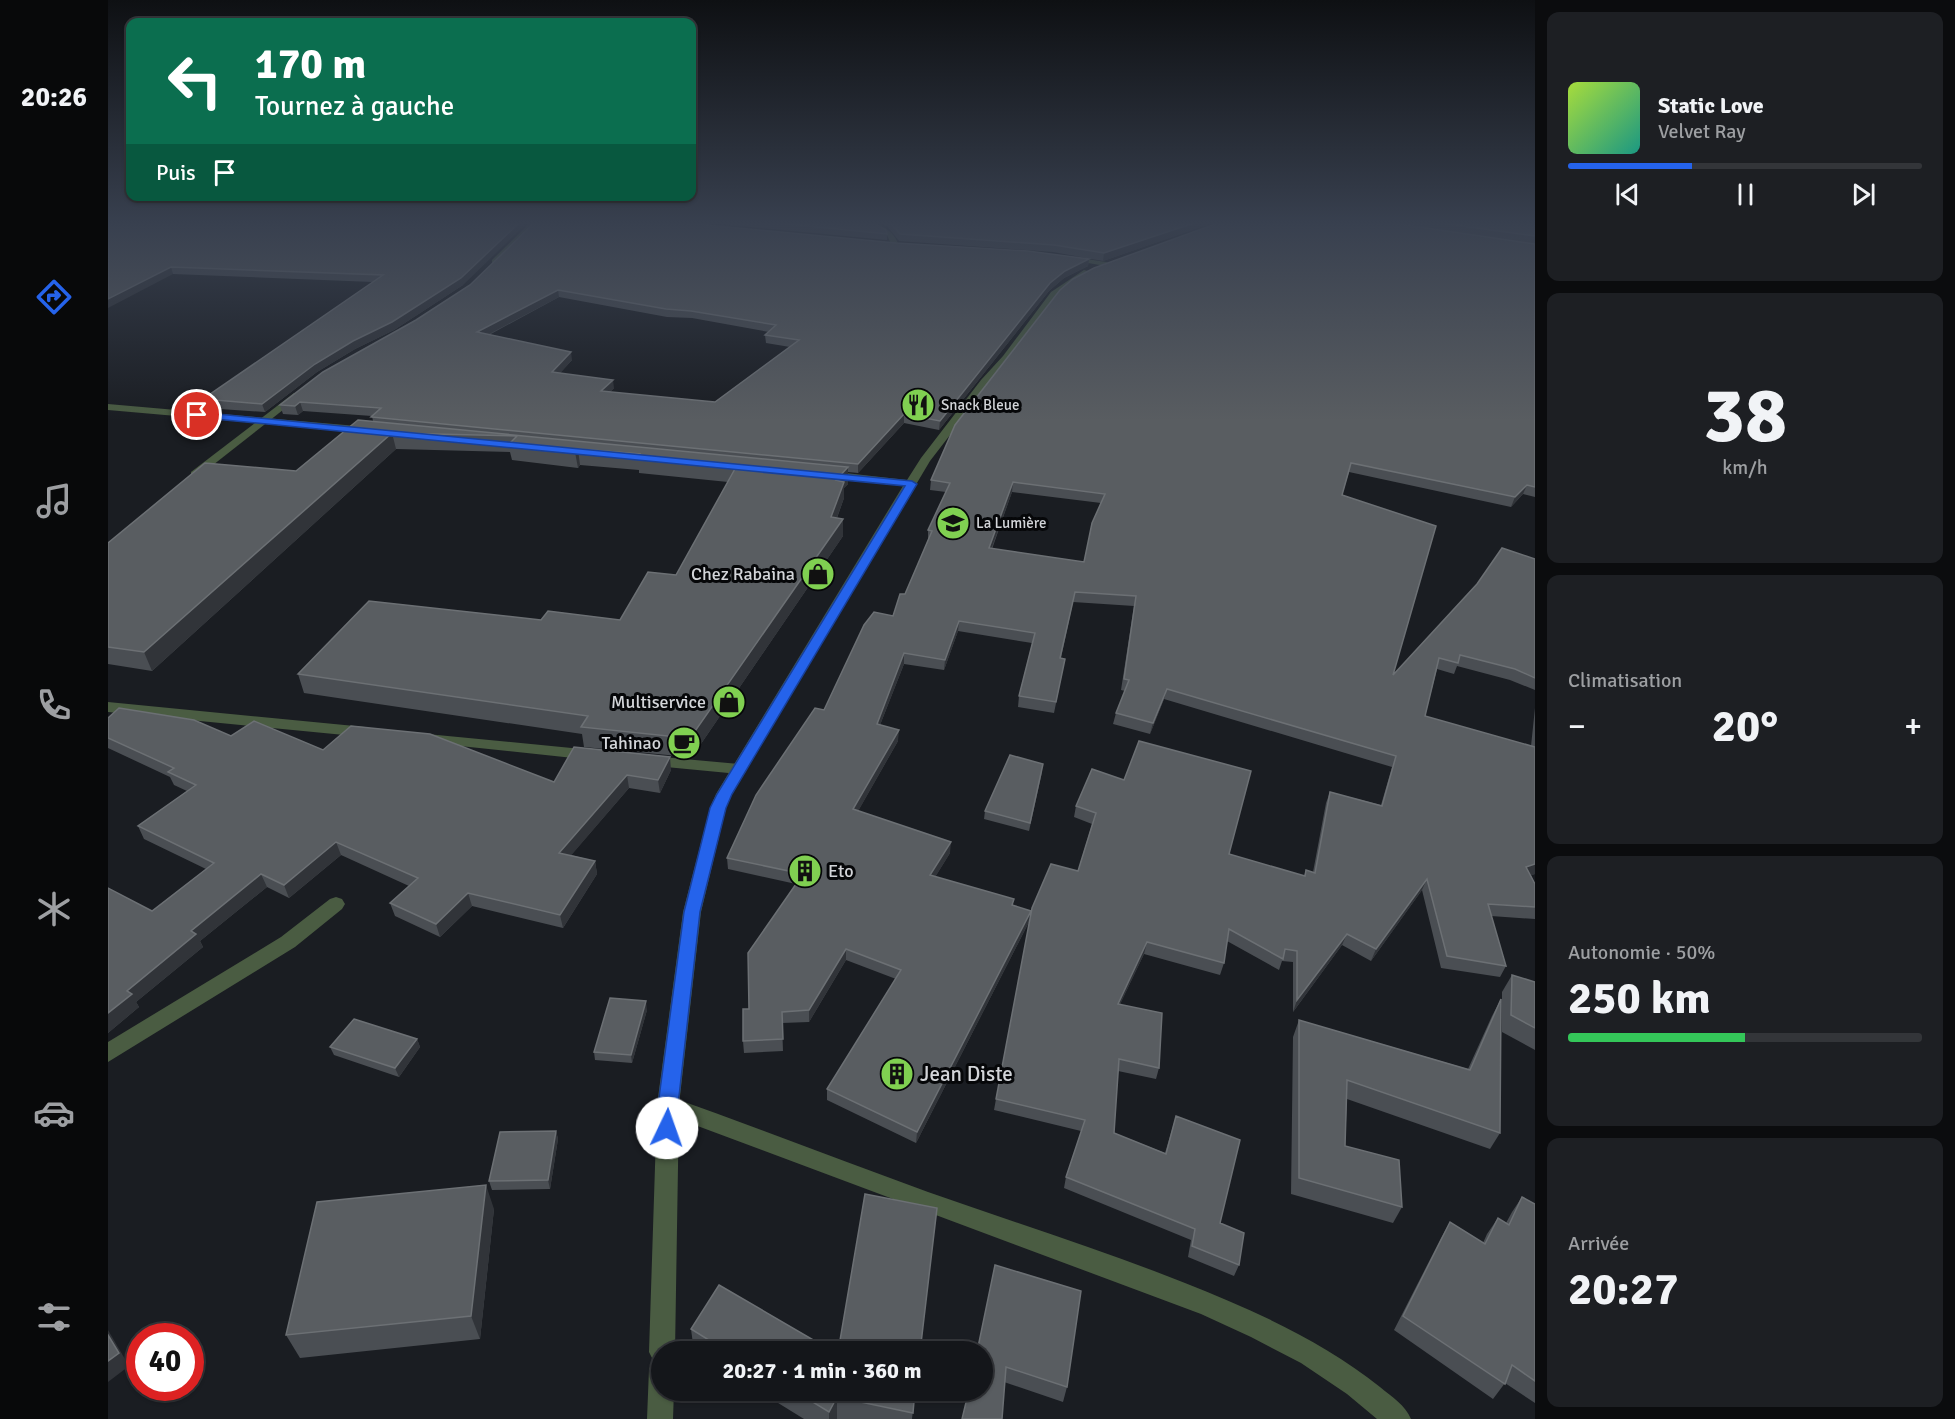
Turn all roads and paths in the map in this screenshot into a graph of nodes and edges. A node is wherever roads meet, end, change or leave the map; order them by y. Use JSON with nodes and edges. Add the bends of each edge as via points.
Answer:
{"nodes":[{"id":1,"x":1060,"y":289,"type":"edge"},
{"id":2,"x":302,"y":391,"type":"edge"},
{"id":3,"x":108,"y":407,"type":"edge"},
{"id":4,"x":264,"y":420,"type":"junction"},
{"id":5,"x":383,"y":431,"type":"edge"},
{"id":6,"x":811,"y":472,"type":"edge"},
{"id":7,"x":912,"y":484,"type":"junction"},
{"id":8,"x":182,"y":485,"type":"edge"},
{"id":9,"x":108,"y":707,"type":"edge"},
{"id":10,"x":386,"y":735,"type":"edge"},
{"id":11,"x":410,"y":737,"type":"edge"},
{"id":12,"x":610,"y":757,"type":"edge"},
{"id":13,"x":633,"y":759,"type":"edge"},
{"id":14,"x":739,"y":769,"type":"junction"},
{"id":15,"x":336,"y":904,"type":"dead end"},
{"id":16,"x":108,"y":1053,"type":"edge"},
{"id":17,"x":668,"y":1105,"type":"junction"},
{"id":18,"x":662,"y":1341,"type":"edge"},
{"id":19,"x":661,"y":1401,"type":"edge"},
{"id":20,"x":660,"y":1419,"type":"edge"},
{"id":21,"x":1398,"y":1419,"type":"edge"}],
"edges":[{"from":1,"to":7,"type":"street","via":[[925,460]]},
{"from":2,"to":4,"type":"street"},
{"from":3,"to":4,"type":"street"},
{"from":4,"to":5,"type":"street"},
{"from":4,"to":8,"type":"street"},
{"from":6,"to":7,"type":"street"},
{"from":7,"to":14,"type":"street"},
{"from":9,"to":10,"type":"street"},
{"from":11,"to":12,"type":"street"},
{"from":13,"to":14,"type":"street"},
{"from":14,"to":17,"type":"street","via":[[718,808],[692,912]]},
{"from":15,"to":16,"type":"street","via":[[288,942]]},
{"from":17,"to":18,"type":"street"},
{"from":17,"to":21,"type":"street","via":[[1156,1284],[1275,1334],[1370,1392]]},
{"from":19,"to":20,"type":"street"}]}
